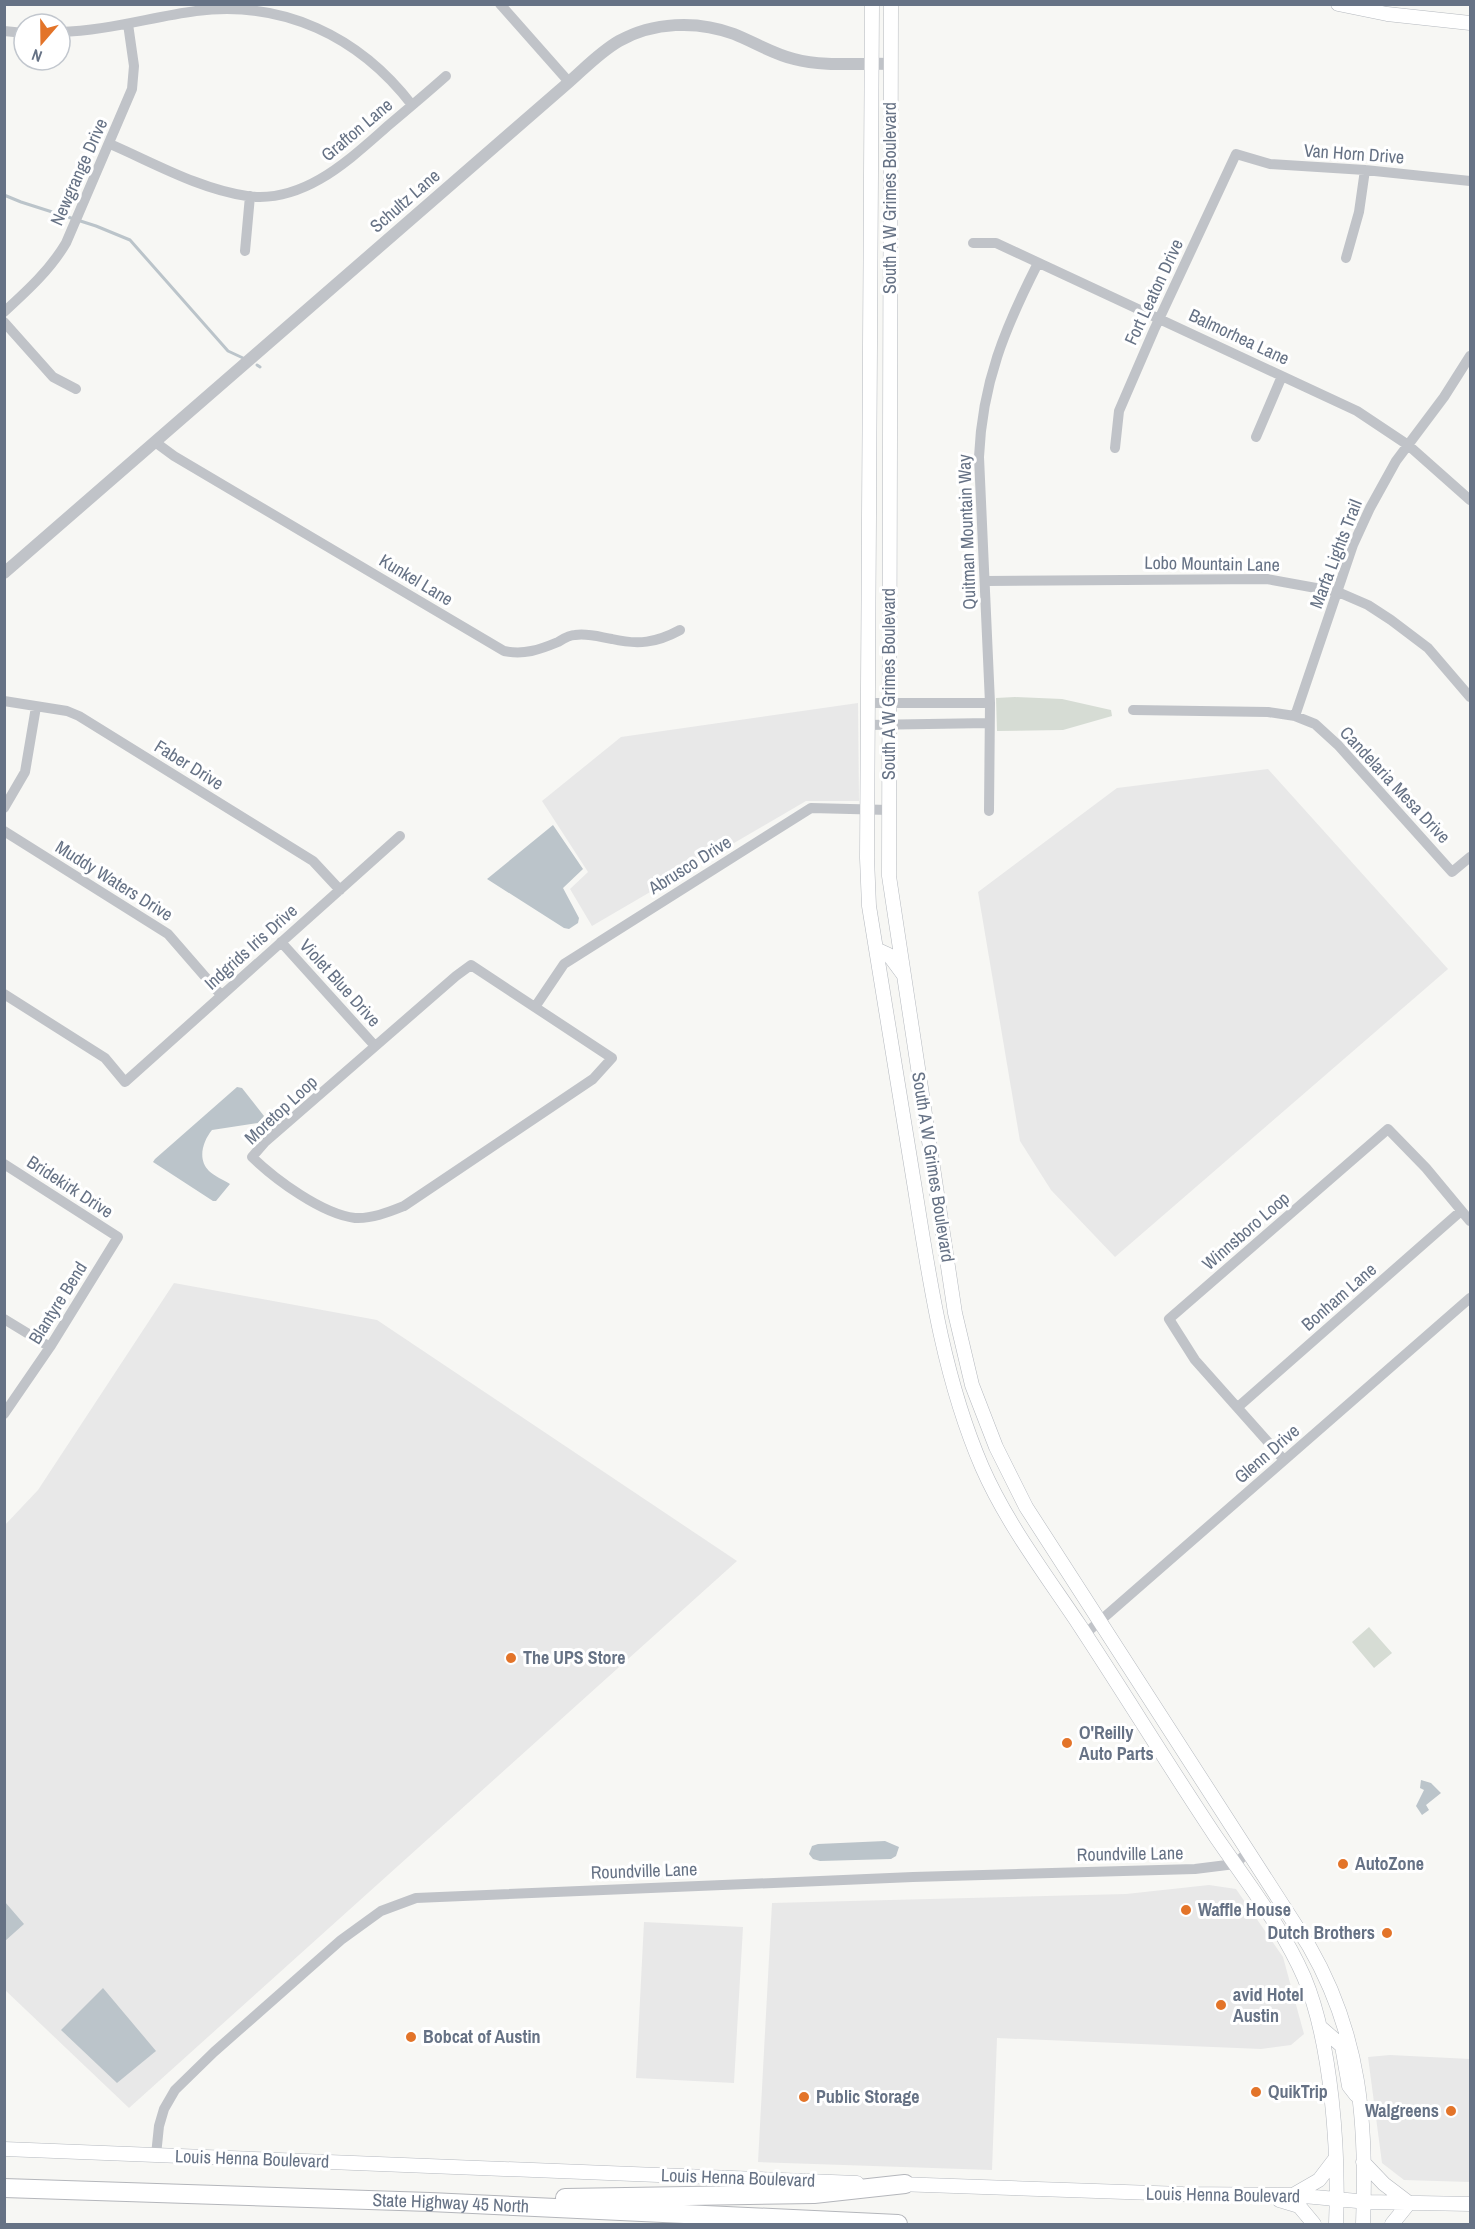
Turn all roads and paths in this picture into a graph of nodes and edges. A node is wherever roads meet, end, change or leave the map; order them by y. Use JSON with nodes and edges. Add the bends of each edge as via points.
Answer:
{"nodes":[{"id":1,"x":500,"y":4,"type":"edge"},
{"id":2,"x":872,"y":4,"type":"edge"},
{"id":3,"x":891,"y":4,"type":"edge"},
{"id":4,"x":1338,"y":4,"type":"edge"},
{"id":5,"x":257,"y":7,"type":"edge"},
{"id":6,"x":1470,"y":23,"type":"edge"},
{"id":7,"x":128,"y":24,"type":"junction"},
{"id":8,"x":72,"y":31,"type":"edge"},
{"id":9,"x":872,"y":64,"type":"junction"},
{"id":10,"x":890,"y":64,"type":"junction"},
{"id":11,"x":446,"y":76,"type":"dead end"},
{"id":12,"x":569,"y":82,"type":"junction"},
{"id":13,"x":412,"y":105,"type":"junction"},
{"id":14,"x":110,"y":144,"type":"junction"},
{"id":15,"x":1236,"y":154,"type":"joint"},
{"id":16,"x":1365,"y":170,"type":"junction"},
{"id":17,"x":1470,"y":181,"type":"edge"},
{"id":18,"x":250,"y":196,"type":"junction"},
{"id":19,"x":973,"y":243,"type":"dead end"},
{"id":20,"x":245,"y":251,"type":"dead end"},
{"id":21,"x":1346,"y":258,"type":"dead end"},
{"id":22,"x":870,"y":259,"type":"junction"},
{"id":23,"x":890,"y":259,"type":"junction"},
{"id":24,"x":1038,"y":263,"type":"junction"},
{"id":25,"x":4,"y":312,"type":"edge"},
{"id":26,"x":1160,"y":318,"type":"junction"},
{"id":27,"x":4,"y":322,"type":"edge"},
{"id":28,"x":1470,"y":356,"type":"edge"},
{"id":29,"x":1282,"y":376,"type":"junction"},
{"id":30,"x":890,"y":388,"type":"junction"},
{"id":31,"x":76,"y":389,"type":"dead end"},
{"id":32,"x":870,"y":389,"type":"junction"},
{"id":33,"x":1256,"y":437,"type":"dead end"},
{"id":34,"x":155,"y":442,"type":"junction"},
{"id":35,"x":1408,"y":445,"type":"junction"},
{"id":36,"x":1115,"y":448,"type":"dead end"},
{"id":37,"x":1470,"y":500,"type":"edge"},
{"id":38,"x":868,"y":552,"type":"junction"},
{"id":39,"x":889,"y":552,"type":"junction"},
{"id":40,"x":4,"y":573,"type":"edge"},
{"id":41,"x":986,"y":581,"type":"junction"},
{"id":42,"x":1338,"y":592,"type":"junction"},
{"id":43,"x":680,"y":630,"type":"dead end"},
{"id":44,"x":1470,"y":697,"type":"edge"},
{"id":45,"x":4,"y":701,"type":"edge"},
{"id":46,"x":868,"y":703,"type":"junction"},
{"id":47,"x":889,"y":703,"type":"junction"},
{"id":48,"x":990,"y":703,"type":"junction"},
{"id":49,"x":36,"y":707,"type":"junction"},
{"id":50,"x":1133,"y":710,"type":"dead end"},
{"id":51,"x":1295,"y":716,"type":"junction"},
{"id":52,"x":989,"y":723,"type":"junction"},
{"id":53,"x":867,"y":725,"type":"junction"},
{"id":54,"x":889,"y":725,"type":"junction"},
{"id":55,"x":4,"y":808,"type":"edge"},
{"id":56,"x":867,"y":810,"type":"junction"},
{"id":57,"x":889,"y":810,"type":"junction"},
{"id":58,"x":989,"y":811,"type":"dead end"},
{"id":59,"x":4,"y":831,"type":"edge"},
{"id":60,"x":400,"y":837,"type":"dead end"},
{"id":61,"x":1470,"y":857,"type":"edge"},
{"id":62,"x":340,"y":890,"type":"junction"},
{"id":63,"x":281,"y":942,"type":"junction"},
{"id":64,"x":876,"y":949,"type":"junction"},
{"id":65,"x":906,"y":978,"type":"junction"},
{"id":66,"x":4,"y":994,"type":"edge"},
{"id":67,"x":221,"y":995,"type":"junction"},
{"id":68,"x":535,"y":1007,"type":"junction"},
{"id":69,"x":375,"y":1046,"type":"junction"},
{"id":70,"x":4,"y":1164,"type":"edge"},
{"id":71,"x":1461,"y":1211,"type":"junction"},
{"id":72,"x":1470,"y":1221,"type":"edge"},
{"id":73,"x":118,"y":1237,"type":"joint"},
{"id":74,"x":945,"y":1244,"type":"junction"},
{"id":75,"x":924,"y":1247,"type":"junction"},
{"id":76,"x":1470,"y":1298,"type":"edge"},
{"id":77,"x":4,"y":1319,"type":"edge"},
{"id":78,"x":50,"y":1347,"type":"junction"},
{"id":79,"x":972,"y":1384,"type":"junction"},
{"id":80,"x":955,"y":1390,"type":"junction"},
{"id":81,"x":1238,"y":1407,"type":"junction"},
{"id":82,"x":4,"y":1414,"type":"edge"},
{"id":83,"x":1284,"y":1460,"type":"junction"},
{"id":84,"x":1098,"y":1621,"type":"junction"},
{"id":85,"x":1085,"y":1634,"type":"junction"},
{"id":86,"x":1248,"y":1852,"type":"junction"},
{"id":87,"x":1234,"y":1864,"type":"junction"},
{"id":88,"x":1320,"y":2027,"type":"junction"},
{"id":89,"x":1359,"y":2099,"type":"junction"},
{"id":90,"x":4,"y":2149,"type":"edge"},
{"id":91,"x":156,"y":2155,"type":"junction"},
{"id":92,"x":1335,"y":2159,"type":"junction"},
{"id":93,"x":1363,"y":2162,"type":"junction"},
{"id":94,"x":905,"y":2184,"type":"junction"},
{"id":95,"x":4,"y":2188,"type":"edge"},
{"id":96,"x":1293,"y":2195,"type":"junction"},
{"id":97,"x":1266,"y":2196,"type":"junction"},
{"id":98,"x":1337,"y":2199,"type":"junction"},
{"id":99,"x":430,"y":2202,"type":"junction"},
{"id":100,"x":1363,"y":2202,"type":"junction"},
{"id":101,"x":1409,"y":2204,"type":"junction"},
{"id":102,"x":1470,"y":2205,"type":"edge"},
{"id":103,"x":898,"y":2224,"type":"edge"},
{"id":104,"x":1314,"y":2224,"type":"edge"},
{"id":105,"x":1336,"y":2224,"type":"edge"},
{"id":106,"x":1363,"y":2224,"type":"edge"},
{"id":107,"x":1392,"y":2224,"type":"edge"}],
"edges":[{"from":1,"to":12,"type":"street"},
{"from":2,"to":9,"type":"main road","name":"South A W Grimes Boulevard"},
{"from":3,"to":10,"type":"main road","name":"South A W Grimes Boulevard"},
{"from":4,"to":6,"type":"main road"},
{"from":5,"to":7,"type":"street","via":[[195,11]]},
{"from":5,"to":13,"type":"street","via":[[309,24],[352,47],[388,76]]},
{"from":7,"to":8,"type":"street"},
{"from":7,"to":14,"type":"street","name":"Newgrange Drive","via":[[134,66],[132,89]]},
{"from":9,"to":10,"type":"street","name":"Schultz Lane"},
{"from":9,"to":12,"type":"street","name":"Schultz Lane","via":[[794,59],[711,28],[660,26],[618,42]]},
{"from":9,"to":22,"type":"main road","name":"South A W Grimes Boulevard"},
{"from":10,"to":23,"type":"main road","name":"South A W Grimes Boulevard"},
{"from":11,"to":13,"type":"street","name":"Grafton Lane"},
{"from":12,"to":34,"type":"street","name":"Schultz Lane"},
{"from":13,"to":18,"type":"street","name":"Grafton Lane","via":[[330,174],[287,192]]},
{"from":14,"to":18,"type":"street","name":"Grafton Lane","via":[[200,183]]},
{"from":14,"to":25,"type":"street","name":"Newgrange Drive","via":[[56,260]]},
{"from":15,"to":16,"type":"street","name":"Van Horn Drive","via":[[1269,165]]},
{"from":15,"to":26,"type":"street","name":"Fort Leaton Drive"},
{"from":16,"to":17,"type":"street","name":"Van Horn Drive"},
{"from":16,"to":21,"type":"street"},
{"from":18,"to":20,"type":"street"},
{"from":19,"to":24,"type":"street","name":"Balmorhea Lane","via":[[996,243]]},
{"from":22,"to":23,"type":"main road"},
{"from":22,"to":32,"type":"main road","name":"South A W Grimes Boulevard"},
{"from":23,"to":30,"type":"main road","name":"South A W Grimes Boulevard"},
{"from":24,"to":26,"type":"street","name":"Balmorhea Lane"},
{"from":24,"to":41,"type":"street","name":"Quitman Mountain Way","via":[[998,350],[981,427]]},
{"from":26,"to":29,"type":"street","name":"Balmorhea Lane"},
{"from":26,"to":36,"type":"street","name":"Fort Leaton Drive","via":[[1119,411]]},
{"from":27,"to":31,"type":"street","via":[[53,377]]},
{"from":28,"to":35,"type":"street","name":"Marfa Lights Trail"},
{"from":29,"to":33,"type":"street"},
{"from":29,"to":35,"type":"street","name":"Balmorhea Lane","via":[[1357,411]]},
{"from":30,"to":32,"type":"main road"},
{"from":30,"to":39,"type":"main road","name":"South A W Grimes Boulevard"},
{"from":32,"to":38,"type":"main road","name":"South A W Grimes Boulevard"},
{"from":34,"to":40,"type":"street","name":"Schultz Lane"},
{"from":34,"to":43,"type":"street","name":"Kunkel Lane","via":[[504,651],[520,654],[539,650],[573,635],[642,643],[664,639]]},
{"from":35,"to":37,"type":"street","name":"Balmorhea Lane"},
{"from":35,"to":42,"type":"street","name":"Marfa Lights Trail","via":[[1370,508]]},
{"from":38,"to":39,"type":"main road"},
{"from":38,"to":46,"type":"main road","name":"South A W Grimes Boulevard"},
{"from":39,"to":47,"type":"main road","name":"South A W Grimes Boulevard"},
{"from":41,"to":42,"type":"street","name":"Lobo Mountain Lane","via":[[1267,579]]},
{"from":41,"to":48,"type":"street","name":"Quitman Mountain Way"},
{"from":42,"to":44,"type":"street","name":"Lobo Mountain Lane","via":[[1368,605],[1428,648]]},
{"from":42,"to":51,"type":"street","name":"Marfa Lights Trail"},
{"from":45,"to":49,"type":"street","name":"Faber Drive"},
{"from":46,"to":47,"type":"street"},
{"from":46,"to":53,"type":"main road","name":"South A W Grimes Boulevard"},
{"from":47,"to":48,"type":"street"},
{"from":47,"to":54,"type":"main road","name":"South A W Grimes Boulevard"},
{"from":48,"to":52,"type":"street","name":"Quitman Mountain Way"},
{"from":49,"to":55,"type":"street","via":[[25,772]]},
{"from":49,"to":62,"type":"street","name":"Faber Drive","via":[[79,716],[313,861]]},
{"from":50,"to":51,"type":"street","name":"Candelaria Mesa Drive","via":[[1254,711]]},
{"from":51,"to":61,"type":"street","name":"Candelaria Mesa Drive","via":[[1315,724],[1338,745],[1452,872]]},
{"from":52,"to":54,"type":"street"},
{"from":52,"to":58,"type":"street","name":"Quitman Mountain Way"},
{"from":53,"to":54,"type":"street"},
{"from":53,"to":56,"type":"main road","name":"South A W Grimes Boulevard"},
{"from":54,"to":57,"type":"main road","name":"South A W Grimes Boulevard"},
{"from":56,"to":57,"type":"street","name":"Abrusco Drive"},
{"from":56,"to":64,"type":"main road","name":"South A W Grimes Boulevard","via":[[869,906]]},
{"from":56,"to":68,"type":"street","name":"Abrusco Drive","via":[[811,808],[564,964]]},
{"from":57,"to":65,"type":"main road","name":"South A W Grimes Boulevard","via":[[889,876]]},
{"from":59,"to":67,"type":"street","name":"Muddy Waters Drive","via":[[168,934]]},
{"from":60,"to":62,"type":"street","name":"Indgrids Iris Drive"},
{"from":62,"to":63,"type":"street","name":"Indgrids Iris Drive"},
{"from":63,"to":67,"type":"street","name":"Indgrids Iris Drive"},
{"from":63,"to":69,"type":"street","name":"Violet Blue Drive"},
{"from":64,"to":65,"type":"main road","via":[[889,955]]},
{"from":64,"to":75,"type":"main road","name":"South A W Grimes Boulevard"},
{"from":65,"to":74,"type":"main road","name":"South A W Grimes Boulevard"},
{"from":66,"to":67,"type":"street","name":"Indgrids Iris Drive","via":[[105,1058],[125,1082]]},
{"from":68,"to":69,"type":"street","name":"Moretop Loop","via":[[471,965]]},
{"from":68,"to":69,"type":"street","name":"Moretop Loop","via":[[612,1058],[593,1079],[404,1206],[380,1215],[355,1218],[323,1208],[252,1158],[265,1142]]},
{"from":70,"to":73,"type":"street","name":"Bridekirk Drive"},
{"from":71,"to":72,"type":"street","name":"Winnsboro Loop"},
{"from":71,"to":81,"type":"street","name":"Bonham Lane"},
{"from":71,"to":81,"type":"street","name":"Winnsboro Loop","via":[[1388,1129],[1169,1319],[1195,1360]]},
{"from":73,"to":78,"type":"street","name":"Blantyre Bend"},
{"from":74,"to":75,"type":"main road"},
{"from":74,"to":79,"type":"main road","name":"South A W Grimes Boulevard","via":[[955,1313]]},
{"from":75,"to":80,"type":"main road","name":"South A W Grimes Boulevard","via":[[936,1318]]},
{"from":76,"to":83,"type":"street","name":"Glenn Drive"},
{"from":77,"to":78,"type":"street"},
{"from":78,"to":82,"type":"street","name":"Blantyre Bend"},
{"from":79,"to":80,"type":"main road"},
{"from":79,"to":84,"type":"main road","name":"South A W Grimes Boulevard","via":[[996,1447],[1026,1507]]},
{"from":80,"to":85,"type":"main road","name":"South A W Grimes Boulevard","via":[[983,1469],[1007,1516]]},
{"from":81,"to":83,"type":"street","name":"Winnsboro Loop"},
{"from":83,"to":84,"type":"street","name":"Glenn Drive"},
{"from":84,"to":85,"type":"street","name":"Glenn Drive"},
{"from":84,"to":86,"type":"main road","name":"South A W Grimes Boulevard"},
{"from":85,"to":87,"type":"main road","name":"South A W Grimes Boulevard"},
{"from":86,"to":87,"type":"street"},
{"from":86,"to":89,"type":"main road","name":"South A W Grimes Boulevard","via":[[1334,1991],[1352,2048]]},
{"from":87,"to":88,"type":"main road","name":"South A W Grimes Boulevard","via":[[1290,1950],[1304,1977]]},
{"from":87,"to":91,"type":"street","name":"Roundville Lane","via":[[1195,1869],[416,1898],[381,1911],[341,1940],[175,2090],[159,2126]]},
{"from":88,"to":89,"type":"main road","via":[[1342,2046],[1349,2086]]},
{"from":88,"to":92,"type":"main road","name":"South A W Grimes Boulevard"},
{"from":89,"to":93,"type":"main road","name":"South A W Grimes Boulevard"},
{"from":90,"to":91,"type":"main road","name":"Louis Henna Boulevard"},
{"from":91,"to":94,"type":"main road","name":"Louis Henna Boulevard"},
{"from":92,"to":96,"type":"main road","via":[[1319,2180]]},
{"from":92,"to":98,"type":"main road","name":"South A W Grimes Boulevard"},
{"from":93,"to":100,"type":"main road","name":"South A W Grimes Boulevard"},
{"from":93,"to":101,"type":"main road"},
{"from":94,"to":97,"type":"main road","name":"Louis Henna Boulevard"},
{"from":94,"to":99,"type":"highway","via":[[814,2193]]},
{"from":95,"to":99,"type":"highway","name":"State Highway 45 North"},
{"from":96,"to":97,"type":"main road","name":"Louis Henna Boulevard"},
{"from":96,"to":98,"type":"main road","name":"Louis Henna Boulevard"},
{"from":97,"to":104,"type":"main road","via":[[1299,2206]]},
{"from":98,"to":100,"type":"main road","name":"Louis Henna Boulevard"},
{"from":98,"to":105,"type":"main road","name":"South A W Grimes Boulevard"},
{"from":99,"to":103,"type":"highway","name":"State Highway 45 North"},
{"from":100,"to":101,"type":"main road","name":"Louis Henna Boulevard"},
{"from":100,"to":106,"type":"main road","name":"South A W Grimes Boulevard"},
{"from":101,"to":102,"type":"main road","name":"Louis Henna Boulevard"},
{"from":101,"to":107,"type":"main road"}]}
